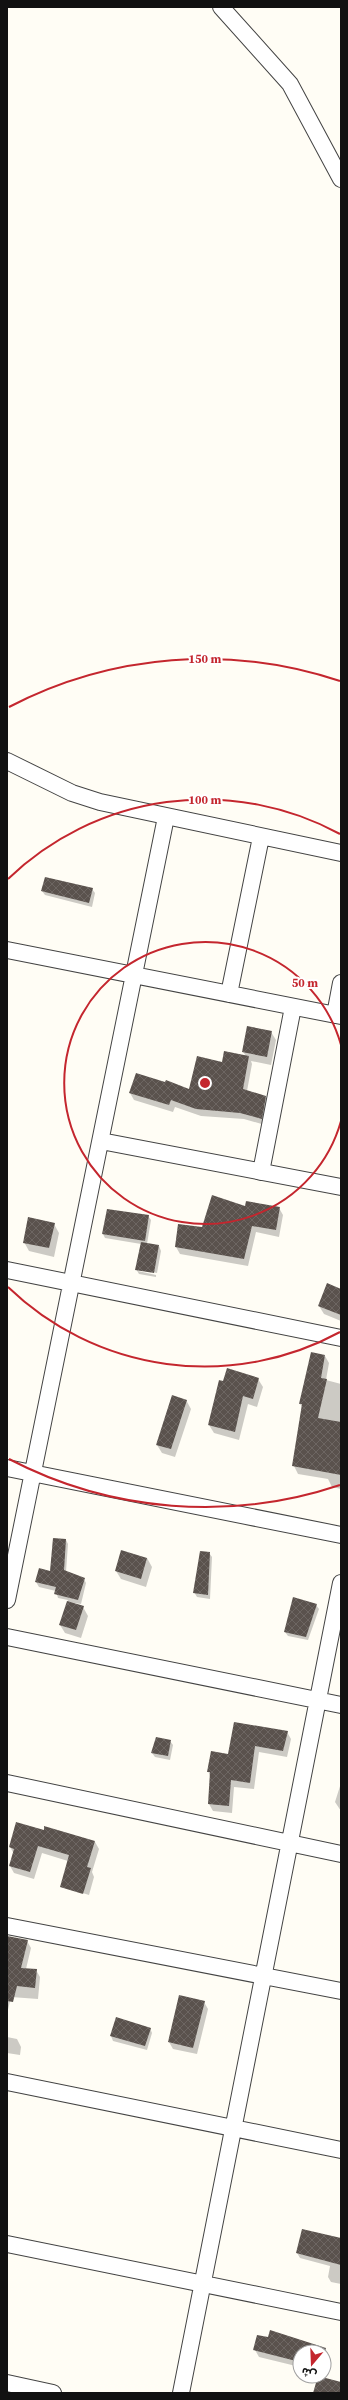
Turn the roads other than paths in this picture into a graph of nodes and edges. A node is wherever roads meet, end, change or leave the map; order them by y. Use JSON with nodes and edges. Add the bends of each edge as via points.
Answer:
{"nodes":[{"id":1,"x":221,"y":7,"type":"edge"},
{"id":2,"x":341,"y":179,"type":"edge"},
{"id":3,"x":7,"y":761,"type":"edge"},
{"id":4,"x":166,"y":816,"type":"junction"},
{"id":5,"x":261,"y":837,"type":"junction"},
{"id":6,"x":341,"y":853,"type":"edge"},
{"id":7,"x":7,"y":950,"type":"edge"},
{"id":8,"x":134,"y":976,"type":"junction"},
{"id":9,"x":341,"y":983,"type":"edge"},
{"id":10,"x":229,"y":994,"type":"junction"},
{"id":11,"x":293,"y":1007,"type":"junction"},
{"id":12,"x":338,"y":1016,"type":"edge"},
{"id":13,"x":101,"y":1141,"type":"junction"},
{"id":14,"x":260,"y":1172,"type":"junction"},
{"id":15,"x":341,"y":1187,"type":"edge"},
{"id":16,"x":7,"y":1270,"type":"edge"},
{"id":17,"x":71,"y":1284,"type":"junction"},
{"id":18,"x":341,"y":1338,"type":"edge"},
{"id":19,"x":7,"y":1468,"type":"edge"},
{"id":20,"x":33,"y":1473,"type":"junction"},
{"id":21,"x":341,"y":1535,"type":"edge"},
{"id":22,"x":341,"y":1583,"type":"edge"},
{"id":23,"x":7,"y":1600,"type":"edge"},
{"id":24,"x":7,"y":1638,"type":"edge"},
{"id":25,"x":319,"y":1701,"type":"junction"},
{"id":26,"x":341,"y":1705,"type":"edge"},
{"id":27,"x":7,"y":1783,"type":"edge"},
{"id":28,"x":290,"y":1844,"type":"junction"},
{"id":29,"x":341,"y":1854,"type":"edge"},
{"id":30,"x":7,"y":1926,"type":"edge"},
{"id":31,"x":264,"y":1975,"type":"junction"},
{"id":32,"x":341,"y":1991,"type":"edge"},
{"id":33,"x":7,"y":2082,"type":"edge"},
{"id":34,"x":232,"y":2127,"type":"junction"},
{"id":35,"x":341,"y":2150,"type":"edge"},
{"id":36,"x":7,"y":2244,"type":"edge"},
{"id":37,"x":203,"y":2285,"type":"junction"},
{"id":38,"x":341,"y":2312,"type":"edge"},
{"id":39,"x":7,"y":2383,"type":"edge"},
{"id":40,"x":53,"y":2393,"type":"edge"},
{"id":41,"x":182,"y":2393,"type":"edge"}],
"edges":[{"from":1,"to":2,"type":"street","via":[[290,84]]},
{"from":3,"to":4,"type":"street","via":[[72,793],[100,802]]},
{"from":4,"to":5,"type":"street"},
{"from":4,"to":8,"type":"street"},
{"from":5,"to":6,"type":"street"},
{"from":5,"to":10,"type":"street"},
{"from":7,"to":8,"type":"street"},
{"from":8,"to":10,"type":"street"},
{"from":8,"to":13,"type":"street"},
{"from":9,"to":12,"type":"street"},
{"from":10,"to":11,"type":"street"},
{"from":11,"to":12,"type":"street"},
{"from":11,"to":14,"type":"street"},
{"from":13,"to":14,"type":"street"},
{"from":13,"to":17,"type":"street"},
{"from":14,"to":15,"type":"street"},
{"from":16,"to":17,"type":"street"},
{"from":17,"to":18,"type":"street"},
{"from":17,"to":20,"type":"street"},
{"from":19,"to":20,"type":"street"},
{"from":20,"to":21,"type":"street"},
{"from":20,"to":23,"type":"street"},
{"from":22,"to":25,"type":"street"},
{"from":24,"to":25,"type":"street"},
{"from":25,"to":26,"type":"street"},
{"from":25,"to":28,"type":"street"},
{"from":27,"to":28,"type":"street"},
{"from":28,"to":29,"type":"street"},
{"from":28,"to":31,"type":"street"},
{"from":30,"to":31,"type":"street"},
{"from":31,"to":32,"type":"street"},
{"from":31,"to":34,"type":"street"},
{"from":33,"to":34,"type":"street"},
{"from":34,"to":35,"type":"street"},
{"from":34,"to":37,"type":"street"},
{"from":36,"to":37,"type":"street"},
{"from":37,"to":38,"type":"street"},
{"from":37,"to":41,"type":"street"},
{"from":39,"to":40,"type":"street"}]}
